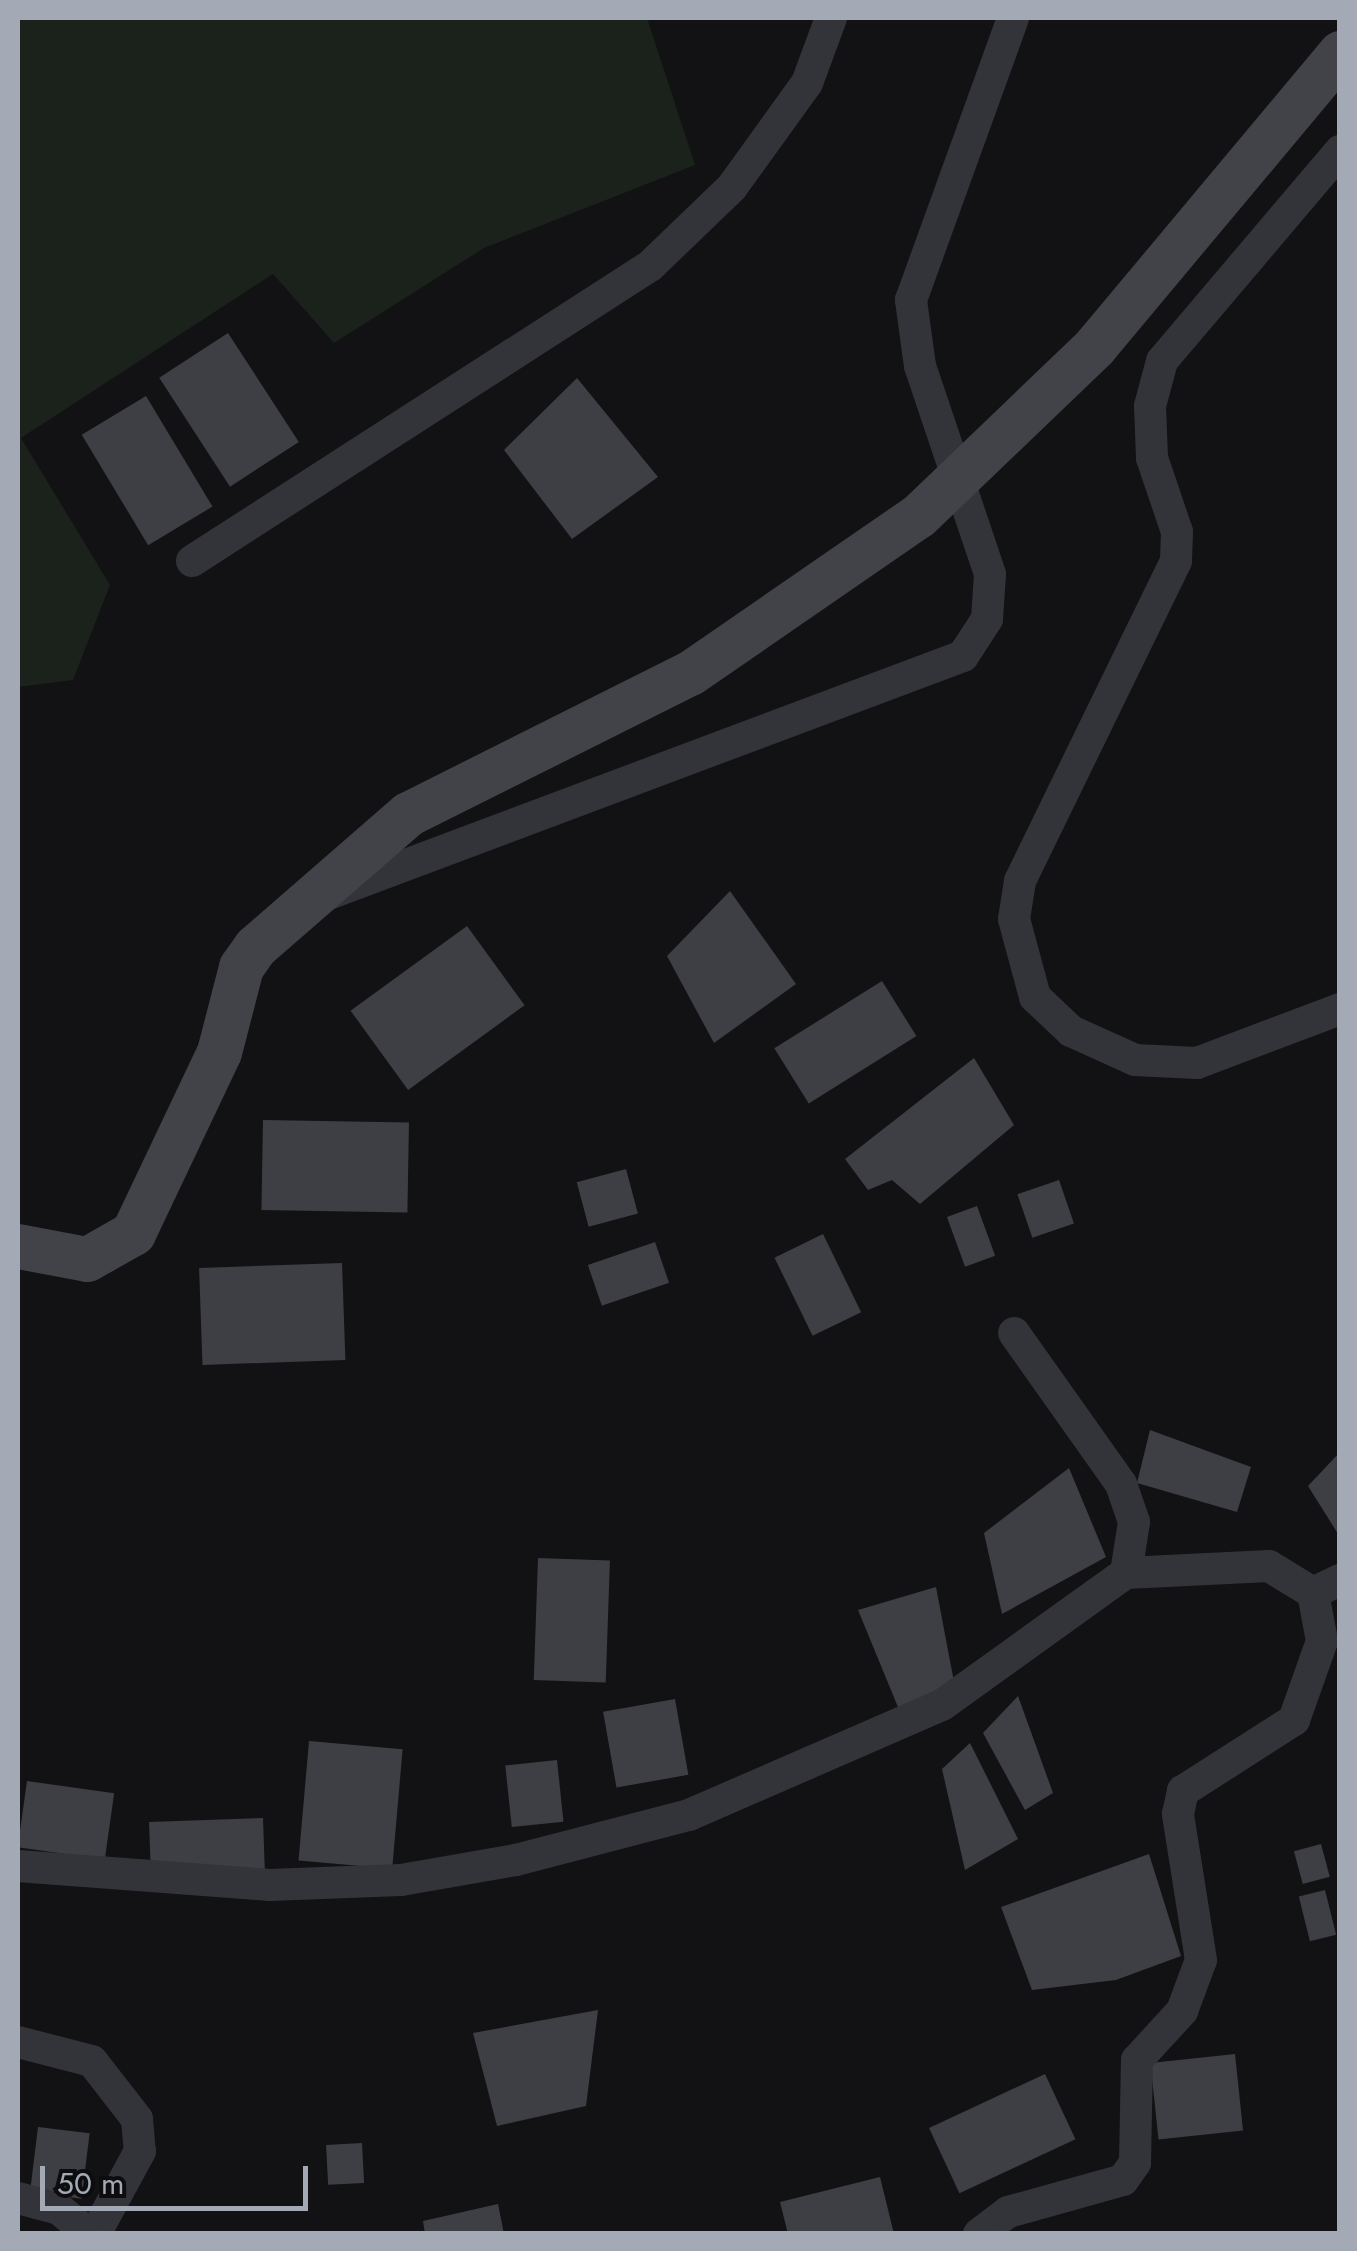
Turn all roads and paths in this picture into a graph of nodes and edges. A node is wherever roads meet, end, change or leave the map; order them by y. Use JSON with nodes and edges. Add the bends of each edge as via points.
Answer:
{"nodes":[{"id":1,"x":831,"y":18,"type":"edge"},
{"id":2,"x":1013,"y":18,"type":"edge"},
{"id":3,"x":1340,"y":53,"type":"edge"},
{"id":4,"x":1340,"y":151,"type":"edge"},
{"id":5,"x":192,"y":562,"type":"dead end"},
{"id":6,"x":308,"y":902,"type":"junction"},
{"id":7,"x":1340,"y":1009,"type":"edge"},
{"id":8,"x":18,"y":1246,"type":"edge"},
{"id":9,"x":1014,"y":1333,"type":"dead end"},
{"id":10,"x":1126,"y":1573,"type":"junction"},
{"id":11,"x":1326,"y":1586,"type":"edge"},
{"id":12,"x":18,"y":1866,"type":"edge"},
{"id":13,"x":18,"y":2042,"type":"edge"},
{"id":14,"x":18,"y":2198,"type":"edge"},
{"id":15,"x":92,"y":2234,"type":"edge"},
{"id":16,"x":978,"y":2234,"type":"edge"}],
"edges":[{"from":1,"to":5,"type":"street","via":[[806,83],[732,188],[650,266]]},
{"from":2,"to":6,"type":"street","via":[[919,259],[911,323],[983,548],[987,619],[963,656]]},
{"from":3,"to":6,"type":"main road","via":[[1085,357],[918,516],[690,673],[408,814]]},
{"from":4,"to":7,"type":"street","via":[[1162,361],[1150,423],[1177,532],[1167,583],[1020,881],[1014,920],[1035,998],[1092,1043],[1166,1065],[1229,1053]]},
{"from":6,"to":8,"type":"main road","via":[[240,967],[219,1052],[133,1233],[87,1259]]},
{"from":9,"to":10,"type":"street","via":[[1121,1484],[1134,1522]]},
{"from":10,"to":11,"type":"street","via":[[1269,1566]]},
{"from":10,"to":12,"type":"street","via":[[942,1705],[688,1815],[596,1843],[401,1880],[288,1885]]},
{"from":11,"to":16,"type":"street","via":[[1322,1641],[1294,1720],[1183,1791],[1178,1814],[1201,1960],[1182,2011],[1137,2060],[1135,2163],[1123,2180],[1008,2212]]},
{"from":13,"to":15,"type":"street","via":[[92,2062],[138,2119],[140,2151]]},
{"from":14,"to":15,"type":"street","via":[[60,2209]]}]}
